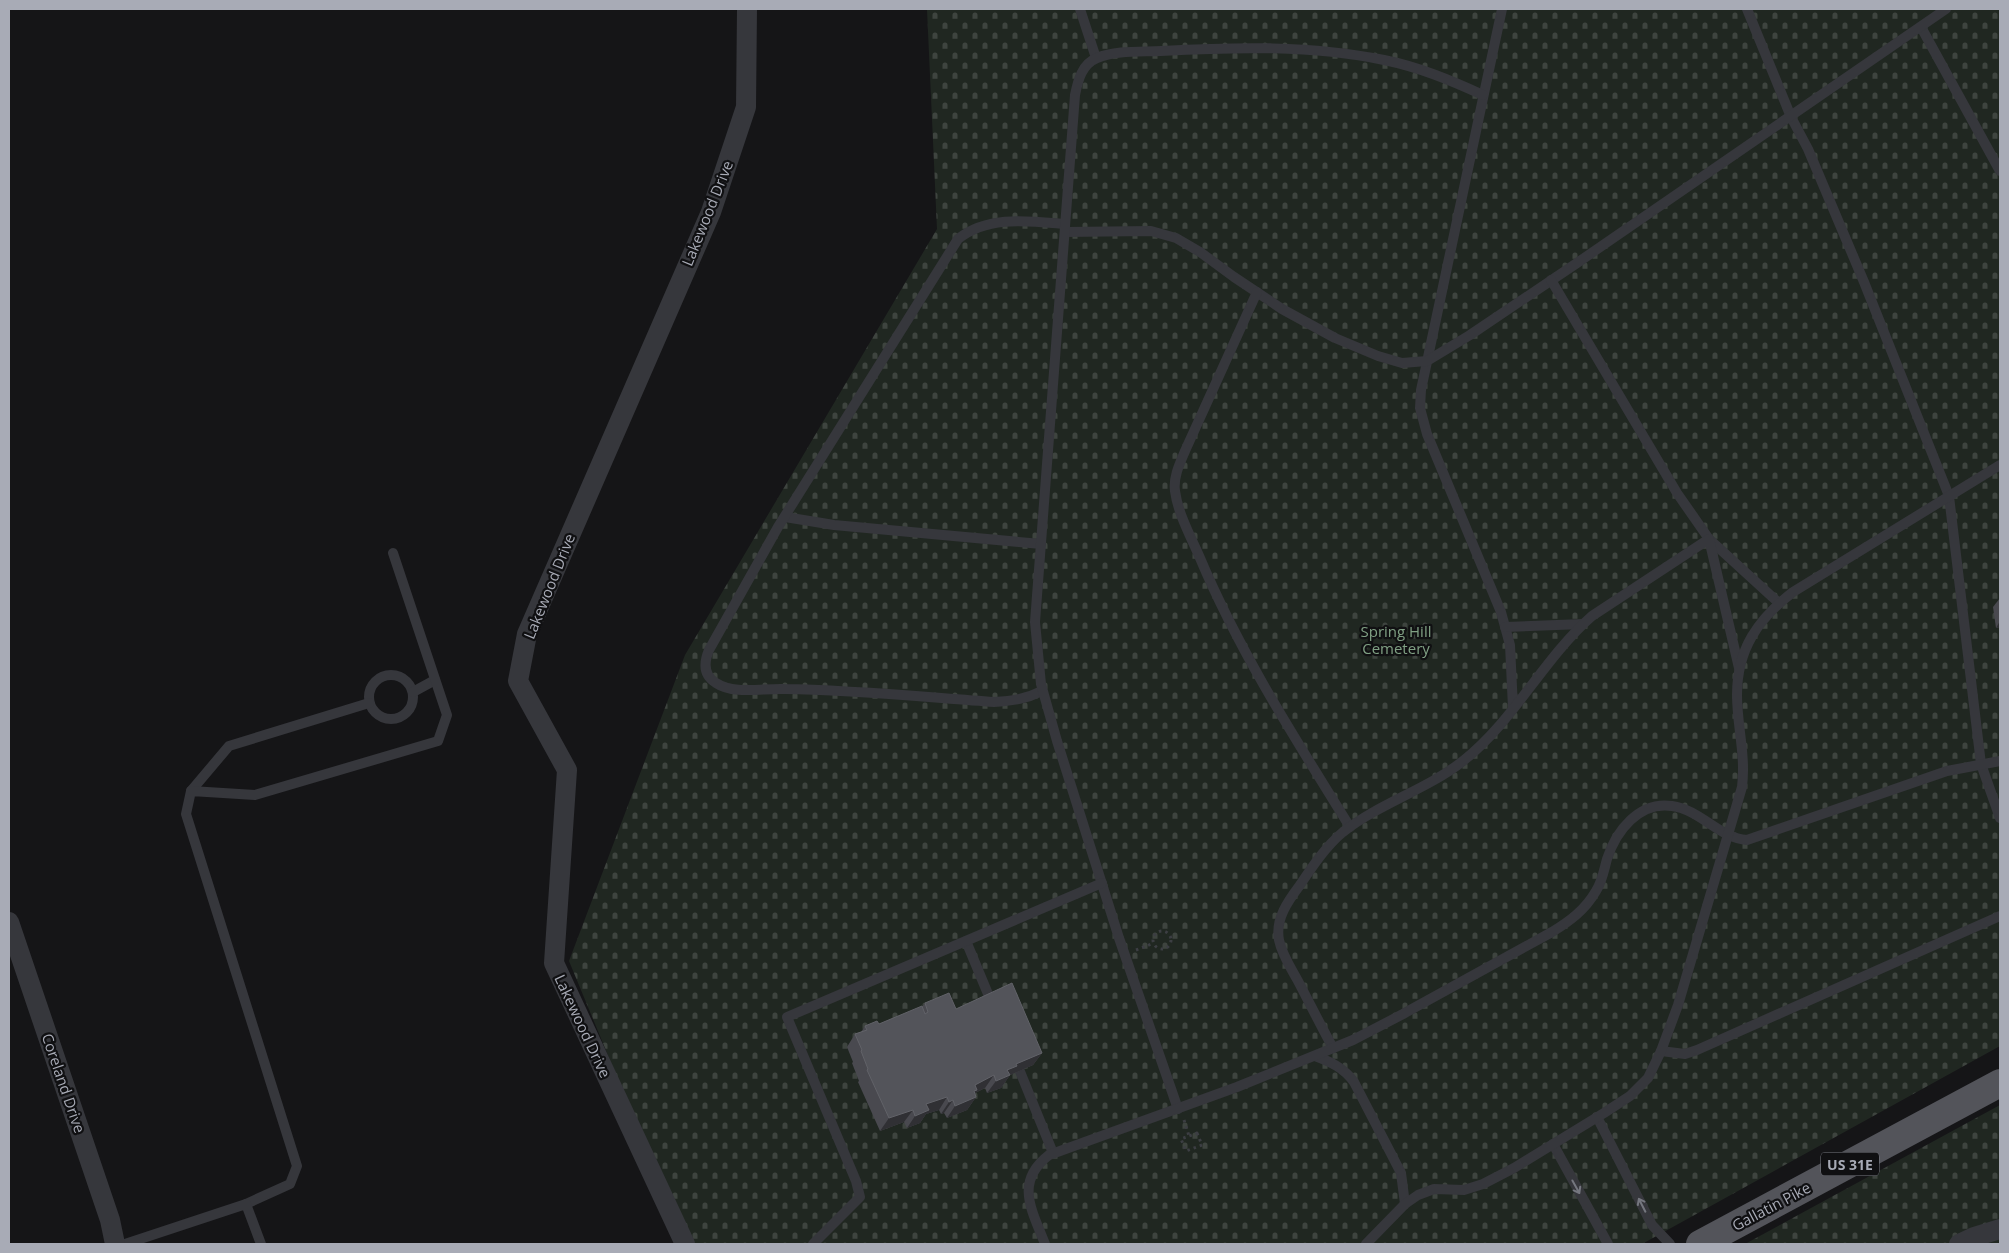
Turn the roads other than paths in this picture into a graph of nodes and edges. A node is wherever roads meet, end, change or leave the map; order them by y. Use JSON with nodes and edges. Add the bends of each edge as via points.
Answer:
{"nodes":[{"id":1,"x":747,"y":9,"type":"edge"},
{"id":2,"x":1080,"y":9,"type":"edge"},
{"id":3,"x":1502,"y":9,"type":"edge"},
{"id":4,"x":1747,"y":9,"type":"edge"},
{"id":5,"x":1946,"y":9,"type":"edge"},
{"id":6,"x":1921,"y":27,"type":"junction"},
{"id":7,"x":1096,"y":58,"type":"junction"},
{"id":8,"x":1483,"y":95,"type":"junction"},
{"id":9,"x":1791,"y":117,"type":"junction"},
{"id":10,"x":2000,"y":171,"type":"edge"},
{"id":11,"x":1065,"y":228,"type":"junction"},
{"id":12,"x":1551,"y":280,"type":"junction"},
{"id":13,"x":1257,"y":292,"type":"junction"},
{"id":14,"x":1427,"y":360,"type":"junction"},
{"id":15,"x":2000,"y":465,"type":"edge"},
{"id":16,"x":1949,"y":496,"type":"junction"},
{"id":17,"x":785,"y":517,"type":"junction"},
{"id":18,"x":1709,"y":539,"type":"junction"},
{"id":19,"x":1041,"y":544,"type":"junction"},
{"id":20,"x":393,"y":554,"type":"dead end"},
{"id":21,"x":1779,"y":603,"type":"junction"},
{"id":22,"x":1582,"y":624,"type":"junction"},
{"id":23,"x":1505,"y":627,"type":"junction"},
{"id":24,"x":1739,"y":670,"type":"junction"},
{"id":25,"x":435,"y":680,"type":"junction"},
{"id":26,"x":1042,"y":691,"type":"junction"},
{"id":27,"x":412,"y":692,"type":"junction"},
{"id":28,"x":369,"y":703,"type":"junction"},
{"id":29,"x":1513,"y":708,"type":"junction"},
{"id":30,"x":2000,"y":761,"type":"edge"},
{"id":31,"x":1981,"y":764,"type":"junction"},
{"id":32,"x":192,"y":791,"type":"junction"},
{"id":33,"x":2000,"y":818,"type":"edge"},
{"id":34,"x":1350,"y":827,"type":"junction"},
{"id":35,"x":1728,"y":836,"type":"junction"},
{"id":36,"x":1102,"y":883,"type":"junction"},
{"id":37,"x":2000,"y":916,"type":"edge"},
{"id":38,"x":9,"y":922,"type":"edge"},
{"id":39,"x":966,"y":941,"type":"junction"},
{"id":40,"x":998,"y":1018,"type":"edge"},
{"id":41,"x":1333,"y":1048,"type":"junction"},
{"id":42,"x":1661,"y":1051,"type":"junction"},
{"id":43,"x":1012,"y":1054,"type":"edge"},
{"id":44,"x":1315,"y":1056,"type":"junction"},
{"id":45,"x":2000,"y":1083,"type":"edge"},
{"id":46,"x":1178,"y":1109,"type":"junction"},
{"id":47,"x":1597,"y":1117,"type":"junction"},
{"id":48,"x":1553,"y":1144,"type":"junction"},
{"id":49,"x":1053,"y":1153,"type":"junction"},
{"id":50,"x":246,"y":1204,"type":"junction"},
{"id":51,"x":1405,"y":1204,"type":"junction"},
{"id":52,"x":2000,"y":1229,"type":"edge"},
{"id":53,"x":115,"y":1244,"type":"edge"},
{"id":54,"x":125,"y":1244,"type":"edge"},
{"id":55,"x":261,"y":1244,"type":"edge"},
{"id":56,"x":685,"y":1244,"type":"edge"},
{"id":57,"x":813,"y":1244,"type":"edge"},
{"id":58,"x":1045,"y":1244,"type":"edge"},
{"id":59,"x":1366,"y":1244,"type":"edge"},
{"id":60,"x":1608,"y":1244,"type":"edge"},
{"id":61,"x":1670,"y":1244,"type":"edge"},
{"id":62,"x":1700,"y":1244,"type":"edge"},
{"id":63,"x":1959,"y":1244,"type":"edge"}],
"edges":[{"from":1,"to":56,"type":"street","name":"Lakewood Drive","via":[[746,107],[711,212],[527,634],[518,681],[567,770],[554,963]]},
{"from":2,"to":7,"type":"lane"},
{"from":3,"to":8,"type":"lane"},
{"from":4,"to":9,"type":"lane"},
{"from":5,"to":6,"type":"lane"},
{"from":6,"to":9,"type":"lane"},
{"from":6,"to":10,"type":"lane"},
{"from":7,"to":8,"type":"lane","via":[[1132,52],[1200,48],[1347,53],[1433,73]]},
{"from":7,"to":11,"type":"lane","via":[[1078,78]]},
{"from":8,"to":14,"type":"lane"},
{"from":9,"to":12,"type":"lane"},
{"from":9,"to":16,"type":"lane","via":[[1808,149],[1864,282]]},
{"from":11,"to":13,"type":"lane","via":[[1151,231],[1176,238]]},
{"from":11,"to":17,"type":"lane","via":[[1030,221],[986,224],[969,230],[958,240]]},
{"from":11,"to":19,"type":"lane"},
{"from":12,"to":14,"type":"lane"},
{"from":12,"to":18,"type":"lane","via":[[1677,493]]},
{"from":13,"to":14,"type":"lane","via":[[1335,338],[1378,356],[1402,364]]},
{"from":13,"to":34,"type":"lane","via":[[1178,466],[1174,490],[1207,575],[1239,639],[1273,702]]},
{"from":14,"to":23,"type":"lane","via":[[1420,399],[1427,434]]},
{"from":15,"to":16,"type":"lane"},
{"from":16,"to":21,"type":"lane"},
{"from":16,"to":31,"type":"lane"},
{"from":17,"to":19,"type":"lane"},
{"from":17,"to":26,"type":"lane","via":[[705,659],[706,673],[716,684],[739,689],[994,702],[1020,700]]},
{"from":18,"to":21,"type":"lane"},
{"from":18,"to":22,"type":"lane"},
{"from":18,"to":24,"type":"lane"},
{"from":19,"to":26,"type":"lane","via":[[1035,622]]},
{"from":20,"to":25,"type":"lane"},
{"from":21,"to":24,"type":"lane","via":[[1757,626]]},
{"from":22,"to":23,"type":"lane"},
{"from":22,"to":29,"type":"lane"},
{"from":23,"to":29,"type":"lane","via":[[1510,645]]},
{"from":24,"to":35,"type":"lane","via":[[1737,696],[1744,770]]},
{"from":25,"to":27,"type":"lane"},
{"from":25,"to":32,"type":"lane","via":[[447,714],[438,740],[255,795]]},
{"from":26,"to":36,"type":"lane"},
{"from":27,"to":28,"type":"lane","via":[[411,707],[400,718],[385,719],[372,710]]},
{"from":27,"to":28,"type":"lane","via":[[410,685],[399,676],[385,675],[373,683]]},
{"from":28,"to":32,"type":"lane","via":[[229,746]]},
{"from":29,"to":34,"type":"lane","via":[[1464,760]]},
{"from":30,"to":31,"type":"lane"},
{"from":31,"to":33,"type":"lane"},
{"from":31,"to":35,"type":"lane","via":[[1947,772],[1754,839],[1739,840]]},
{"from":32,"to":50,"type":"lane","via":[[186,814],[297,1166],[290,1184]]},
{"from":34,"to":41,"type":"lane","via":[[1331,844],[1292,896],[1280,917],[1278,933],[1285,957]]},
{"from":35,"to":41,"type":"lane","via":[[1688,810],[1672,806],[1652,808],[1634,816],[1615,841],[1598,890],[1572,920],[1403,1014]]},
{"from":35,"to":42,"type":"lane","via":[[1678,1005]]},
{"from":36,"to":39,"type":"lane"},
{"from":36,"to":46,"type":"lane"},
{"from":37,"to":42,"type":"lane","via":[[1696,1050],[1685,1054]]},
{"from":38,"to":53,"type":"street","name":"Coreland Drive","via":[[110,1220]]},
{"from":39,"to":40,"type":"lane"},
{"from":39,"to":57,"type":"lane","via":[[787,1017],[860,1197]]},
{"from":41,"to":44,"type":"lane"},
{"from":42,"to":47,"type":"lane","via":[[1642,1086]]},
{"from":43,"to":49,"type":"lane"},
{"from":44,"to":46,"type":"lane"},
{"from":44,"to":51,"type":"lane","via":[[1337,1066],[1354,1082],[1401,1173]]},
{"from":45,"to":62,"type":"main road","name":"Gallatin Pike","number":"US 31E"},
{"from":46,"to":49,"type":"lane"},
{"from":47,"to":48,"type":"lane"},
{"from":61,"to":47,"type":"lane","one_way":true,"via":[[1652,1225]]},
{"from":48,"to":51,"type":"lane","via":[[1484,1184],[1464,1190],[1434,1189]]},
{"from":48,"to":60,"type":"lane","one_way":true},
{"from":49,"to":58,"type":"lane","via":[[1037,1166],[1028,1187],[1030,1206]]},
{"from":50,"to":54,"type":"lane"},
{"from":50,"to":55,"type":"lane"},
{"from":51,"to":59,"type":"lane"},
{"from":52,"to":63,"type":"street"}]}
